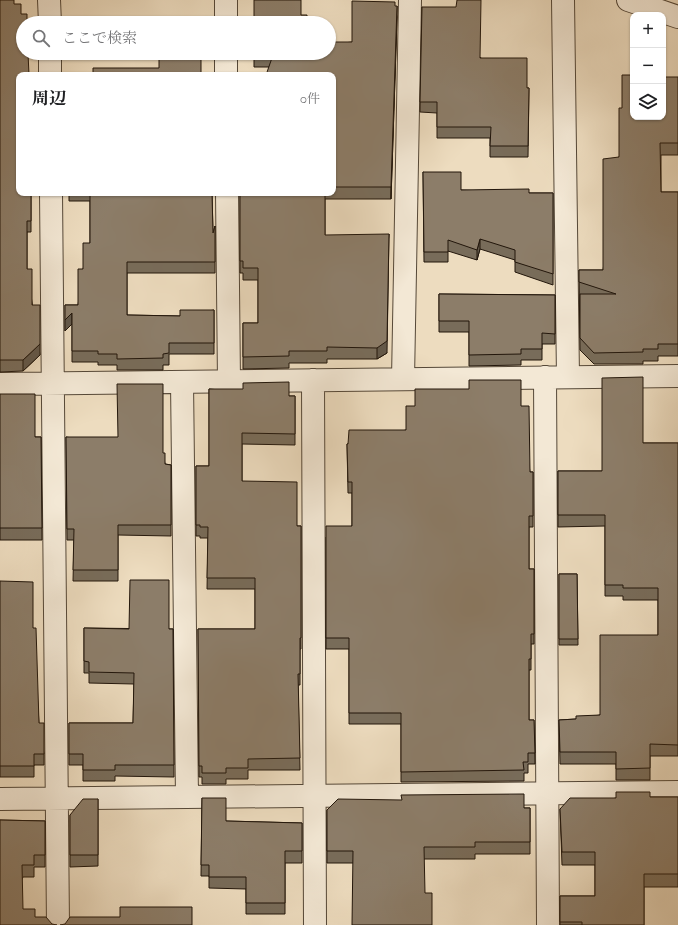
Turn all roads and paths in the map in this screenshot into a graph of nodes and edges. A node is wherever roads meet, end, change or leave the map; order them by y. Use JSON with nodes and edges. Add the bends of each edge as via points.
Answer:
{"nodes":[{"id":1,"x":49,"y":0,"type":"edge"},
{"id":2,"x":226,"y":0,"type":"edge"},
{"id":3,"x":410,"y":0,"type":"edge"},
{"id":4,"x":563,"y":0,"type":"edge"},
{"id":5,"x":628,"y":0,"type":"edge"},
{"id":6,"x":50,"y":16,"type":"edge"},
{"id":7,"x":226,"y":16,"type":"edge"},
{"id":8,"x":678,"y":17,"type":"edge"},
{"id":9,"x":50,"y":60,"type":"edge"},
{"id":10,"x":226,"y":60,"type":"edge"},
{"id":11,"x":50,"y":72,"type":"edge"},
{"id":12,"x":226,"y":72,"type":"edge"},
{"id":13,"x":51,"y":196,"type":"edge"},
{"id":14,"x":227,"y":196,"type":"edge"},
{"id":15,"x":678,"y":376,"type":"edge"},
{"id":16,"x":545,"y":377,"type":"junction"},
{"id":17,"x":568,"y":378,"type":"junction"},
{"id":18,"x":403,"y":379,"type":"junction"},
{"id":19,"x":313,"y":380,"type":"junction"},
{"id":20,"x":229,"y":381,"type":"junction"},
{"id":21,"x":182,"y":382,"type":"junction"},
{"id":22,"x":53,"y":383,"type":"junction"},
{"id":23,"x":0,"y":384,"type":"edge"},
{"id":24,"x":678,"y":792,"type":"edge"},
{"id":25,"x":547,"y":793,"type":"junction"},
{"id":26,"x":314,"y":796,"type":"junction"},
{"id":27,"x":187,"y":797,"type":"junction"},
{"id":28,"x":56,"y":798,"type":"junction"},
{"id":29,"x":0,"y":799,"type":"edge"},
{"id":30,"x":58,"y":925,"type":"edge"},
{"id":31,"x":315,"y":925,"type":"edge"},
{"id":32,"x":548,"y":925,"type":"edge"}],
"edges":[{"from":1,"to":6,"type":"street"},
{"from":2,"to":7,"type":"street"},
{"from":3,"to":18,"type":"street"},
{"from":4,"to":17,"type":"street"},
{"from":5,"to":8,"type":"street"},
{"from":9,"to":11,"type":"street"},
{"from":10,"to":12,"type":"street"},
{"from":13,"to":22,"type":"street"},
{"from":14,"to":20,"type":"street"},
{"from":15,"to":17,"type":"street"},
{"from":16,"to":17,"type":"street"},
{"from":16,"to":18,"type":"street"},
{"from":16,"to":25,"type":"street"},
{"from":18,"to":19,"type":"street"},
{"from":19,"to":20,"type":"street"},
{"from":19,"to":26,"type":"street"},
{"from":20,"to":21,"type":"street"},
{"from":21,"to":22,"type":"street"},
{"from":21,"to":27,"type":"street"},
{"from":22,"to":23,"type":"street"},
{"from":22,"to":28,"type":"street"},
{"from":24,"to":25,"type":"street"},
{"from":25,"to":26,"type":"street"},
{"from":25,"to":32,"type":"street"},
{"from":26,"to":27,"type":"street"},
{"from":26,"to":31,"type":"street"},
{"from":27,"to":28,"type":"street"},
{"from":28,"to":29,"type":"street"},
{"from":28,"to":30,"type":"street"}]}
